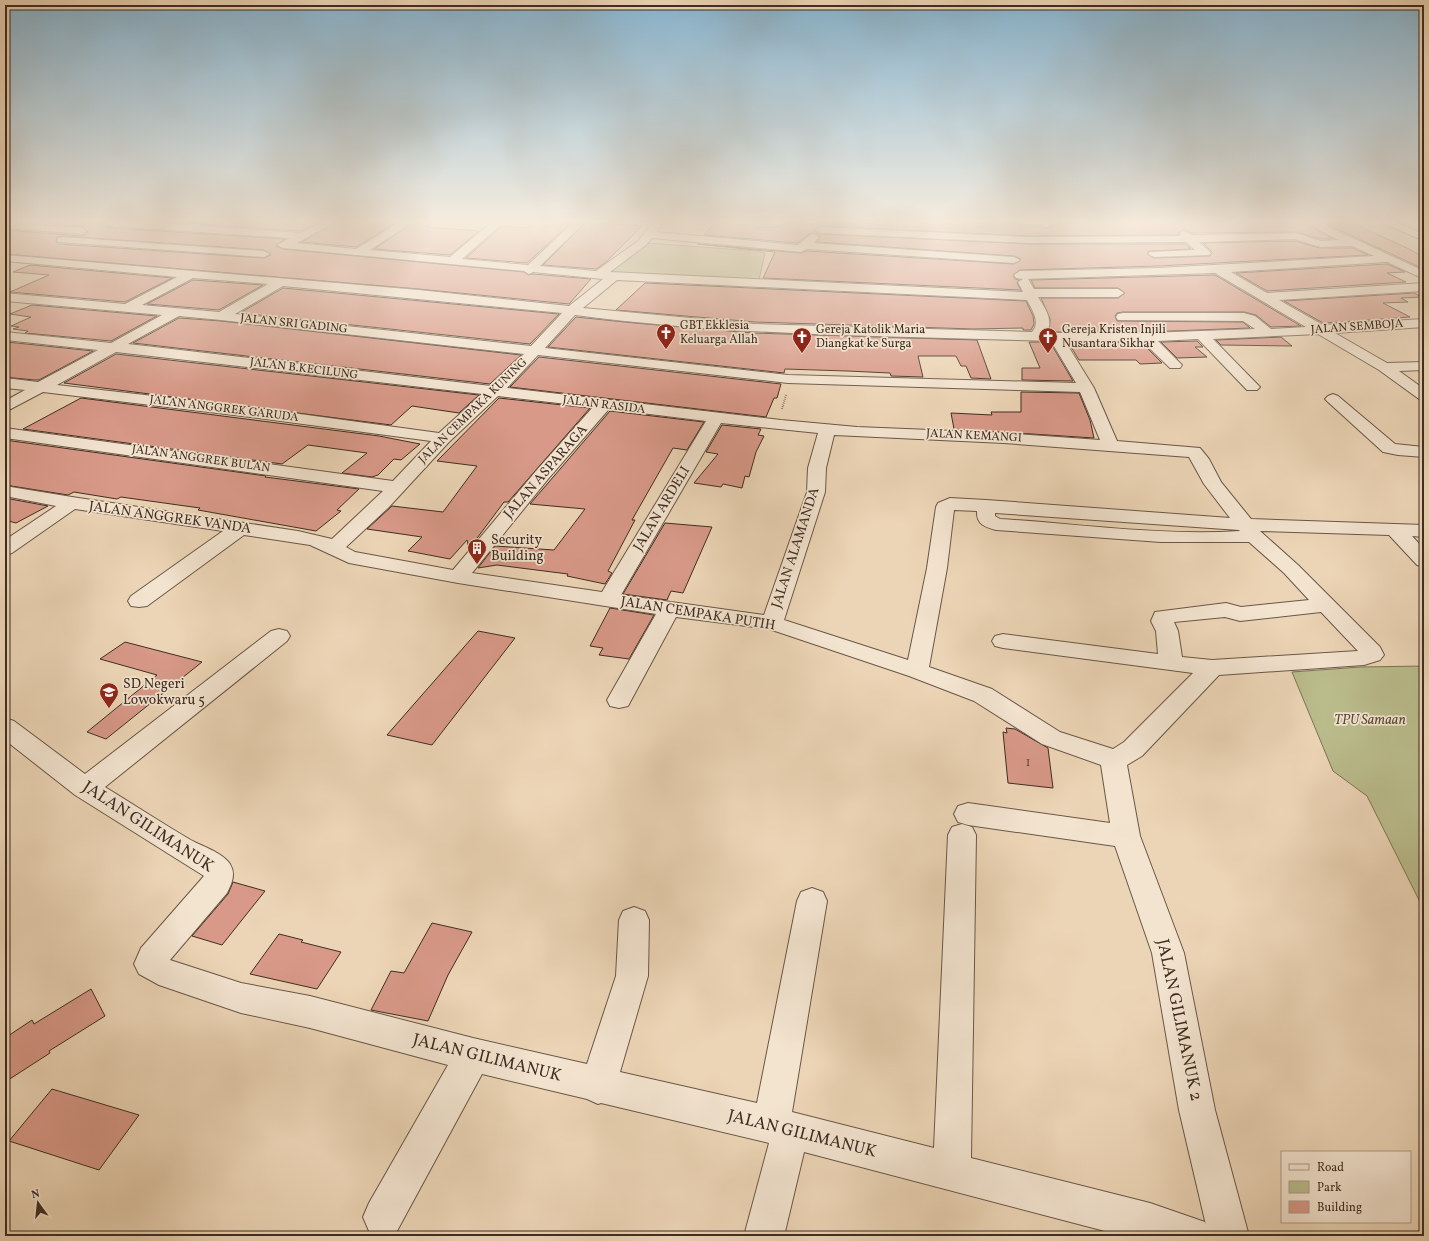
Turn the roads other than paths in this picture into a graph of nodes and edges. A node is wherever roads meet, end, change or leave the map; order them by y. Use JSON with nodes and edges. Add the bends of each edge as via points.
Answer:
{"nodes":[{"id":1,"x":180,"y":280,"type":"edge"},
{"id":2,"x":259,"y":280,"type":"edge"},
{"id":3,"x":602,"y":280,"type":"edge"},
{"id":4,"x":698,"y":280,"type":"edge"},
{"id":5,"x":1022,"y":280,"type":"edge"},
{"id":6,"x":1237,"y":280,"type":"edge"},
{"id":7,"x":281,"y":282,"type":"junction"},
{"id":8,"x":1424,"y":287,"type":"edge"},
{"id":9,"x":1118,"y":293,"type":"dead end"},
{"id":10,"x":1029,"y":294,"type":"junction"},
{"id":11,"x":5,"y":296,"type":"edge"},
{"id":12,"x":1265,"y":296,"type":"junction"},
{"id":13,"x":129,"y":307,"type":"junction"},
{"id":14,"x":571,"y":311,"type":"junction"},
{"id":15,"x":177,"y":312,"type":"junction"},
{"id":16,"x":221,"y":316,"type":"junction"},
{"id":17,"x":1123,"y":317,"type":"dead end"},
{"id":18,"x":1424,"y":323,"type":"edge"},
{"id":19,"x":1322,"y":329,"type":"junction"},
{"id":20,"x":1268,"y":334,"type":"junction"},
{"id":21,"x":5,"y":336,"type":"edge"},
{"id":22,"x":1036,"y":336,"type":"junction"},
{"id":23,"x":1202,"y":336,"type":"junction"},
{"id":24,"x":1056,"y":337,"type":"junction"},
{"id":25,"x":1146,"y":337,"type":"junction"},
{"id":26,"x":115,"y":346,"type":"junction"},
{"id":27,"x":536,"y":351,"type":"junction"},
{"id":28,"x":1175,"y":365,"type":"dead end"},
{"id":29,"x":1424,"y":366,"type":"edge"},
{"id":30,"x":1384,"y":367,"type":"junction"},
{"id":31,"x":5,"y":383,"type":"edge"},
{"id":32,"x":43,"y":387,"type":"junction"},
{"id":33,"x":1252,"y":387,"type":"dead end"},
{"id":34,"x":1086,"y":388,"type":"junction"},
{"id":35,"x":492,"y":392,"type":"junction"},
{"id":36,"x":1424,"y":396,"type":"edge"},
{"id":37,"x":1333,"y":399,"type":"dead end"},
{"id":38,"x":604,"y":405,"type":"junction"},
{"id":39,"x":5,"y":407,"type":"edge"},
{"id":40,"x":716,"y":418,"type":"junction"},
{"id":41,"x":827,"y":429,"type":"junction"},
{"id":42,"x":5,"y":433,"type":"edge"},
{"id":43,"x":443,"y":438,"type":"junction"},
{"id":44,"x":1111,"y":446,"type":"junction"},
{"id":45,"x":1424,"y":452,"type":"edge"},
{"id":46,"x":396,"y":487,"type":"junction"},
{"id":47,"x":5,"y":491,"type":"edge"},
{"id":48,"x":72,"y":503,"type":"junction"},
{"id":49,"x":239,"y":528,"type":"junction"},
{"id":50,"x":1250,"y":530,"type":"junction"},
{"id":51,"x":1395,"y":530,"type":"junction"},
{"id":52,"x":1424,"y":531,"type":"edge"},
{"id":53,"x":334,"y":548,"type":"junction"},
{"id":54,"x":5,"y":549,"type":"edge"},
{"id":55,"x":1424,"y":561,"type":"edge"},
{"id":56,"x":458,"y":577,"type":"junction"},
{"id":57,"x":608,"y":600,"type":"junction"},
{"id":58,"x":139,"y":601,"type":"dead end"},
{"id":59,"x":1325,"y":605,"type":"junction"},
{"id":60,"x":669,"y":609,"type":"junction"},
{"id":61,"x":772,"y":623,"type":"junction"},
{"id":62,"x":279,"y":636,"type":"dead end"},
{"id":63,"x":1003,"y":641,"type":"dead end"},
{"id":64,"x":1172,"y":663,"type":"junction"},
{"id":65,"x":1212,"y":668,"type":"junction"},
{"id":66,"x":917,"y":671,"type":"junction"},
{"id":67,"x":619,"y":700,"type":"dead end"},
{"id":68,"x":5,"y":728,"type":"edge"},
{"id":69,"x":1113,"y":759,"type":"junction"},
{"id":70,"x":85,"y":788,"type":"junction"},
{"id":71,"x":1126,"y":836,"type":"junction"},
{"id":72,"x":812,"y":901,"type":"dead end"},
{"id":73,"x":634,"y":920,"type":"dead end"},
{"id":74,"x":473,"y":1055,"type":"junction"},
{"id":75,"x":598,"y":1086,"type":"junction"},
{"id":76,"x":781,"y":1128,"type":"junction"},
{"id":77,"x":952,"y":1173,"type":"junction"},
{"id":78,"x":383,"y":1217,"type":"dead end"},
{"id":79,"x":764,"y":1236,"type":"edge"},
{"id":80,"x":1191,"y":1236,"type":"edge"},
{"id":81,"x":1229,"y":1236,"type":"edge"}],
"edges":[{"from":1,"to":13,"type":"street"},
{"from":2,"to":7,"type":"street","name":"JALAN SEMBOJA"},
{"from":3,"to":14,"type":"street","name":"JALAN CEMPAKA KUNING"},
{"from":4,"to":10,"type":"street"},
{"from":5,"to":10,"type":"street"},
{"from":6,"to":12,"type":"street"},
{"from":7,"to":14,"type":"street","name":"JALAN SEMBOJA"},
{"from":7,"to":16,"type":"street"},
{"from":8,"to":12,"type":"street"},
{"from":9,"to":10,"type":"street"},
{"from":10,"to":22,"type":"street","via":[[1043,319],[1042,329]]},
{"from":11,"to":13,"type":"street","name":"JALAN SRI GADING"},
{"from":12,"to":19,"type":"street"},
{"from":13,"to":15,"type":"street","name":"JALAN SRI GADING"},
{"from":14,"to":22,"type":"street","name":"JALAN SEMBOJA","via":[[755,328]]},
{"from":14,"to":27,"type":"street","name":"JALAN CEMPAKA KUNING"},
{"from":15,"to":16,"type":"street","name":"JALAN SRI GADING"},
{"from":15,"to":26,"type":"street"},
{"from":16,"to":27,"type":"street","name":"JALAN SRI GADING"},
{"from":17,"to":20,"type":"street","via":[[1244,317]]},
{"from":18,"to":19,"type":"street","name":"JALAN SEMBOJA"},
{"from":19,"to":20,"type":"street","name":"JALAN SEMBOJA"},
{"from":19,"to":30,"type":"street"},
{"from":20,"to":23,"type":"street","name":"JALAN SEMBOJA"},
{"from":21,"to":26,"type":"street","name":"JALAN B.KECILUNG"},
{"from":22,"to":24,"type":"street","name":"JALAN SEMBOJA"},
{"from":23,"to":25,"type":"street","name":"JALAN SEMBOJA"},
{"from":23,"to":33,"type":"street"},
{"from":24,"to":25,"type":"street","name":"JALAN SEMBOJA"},
{"from":24,"to":34,"type":"street"},
{"from":25,"to":28,"type":"street"},
{"from":26,"to":32,"type":"street"},
{"from":26,"to":35,"type":"street","name":"JALAN B.KECILUNG"},
{"from":27,"to":34,"type":"street","name":"JALAN SRI GADING","via":[[791,379]]},
{"from":27,"to":35,"type":"street","name":"JALAN CEMPAKA KUNING"},
{"from":29,"to":30,"type":"street"},
{"from":30,"to":36,"type":"street"},
{"from":31,"to":32,"type":"street","name":"JALAN ANGGREK GARUDA"},
{"from":32,"to":39,"type":"street"},
{"from":32,"to":43,"type":"street","name":"JALAN ANGGREK GARUDA"},
{"from":34,"to":44,"type":"street"},
{"from":35,"to":38,"type":"street","name":"JALAN RASIDA"},
{"from":35,"to":43,"type":"street","name":"JALAN CEMPAKA KUNING"},
{"from":37,"to":45,"type":"street","via":[[1390,448]]},
{"from":38,"to":40,"type":"street","name":"JALAN RASIDA"},
{"from":38,"to":56,"type":"street","name":"JALAN ASPARAGA","via":[[542,474]]},
{"from":40,"to":41,"type":"street","name":"JALAN KEMANGI"},
{"from":40,"to":57,"type":"street","name":"JALAN ARDELI"},
{"from":41,"to":44,"type":"street","name":"JALAN KEMANGI"},
{"from":41,"to":61,"type":"street","name":"JALAN ALAMANDA","via":[[817,468],[816,492]]},
{"from":42,"to":46,"type":"street","name":"JALAN ANGGREK BULAN"},
{"from":43,"to":46,"type":"street","name":"JALAN CEMPAKA KUNING"},
{"from":44,"to":50,"type":"street","name":"JALAN KEMANGI","via":[[1194,452],[1213,484]]},
{"from":46,"to":53,"type":"street","name":"JALAN CEMPAKA KUNING","via":[[371,515]]},
{"from":47,"to":48,"type":"street","name":"JALAN ANGGREK VANDA"},
{"from":48,"to":49,"type":"street","name":"JALAN ANGGREK VANDA"},
{"from":48,"to":54,"type":"street"},
{"from":49,"to":53,"type":"street","name":"JALAN ANGGREK VANDA","via":[[312,540]]},
{"from":49,"to":58,"type":"street"},
{"from":50,"to":51,"type":"street","via":[[1291,525]]},
{"from":50,"to":59,"type":"street"},
{"from":50,"to":66,"type":"street","via":[[1222,539],[1130,536],[1066,528],[996,524],[986,519],[986,506],[955,504],[945,507],[937,568]]},
{"from":51,"to":52,"type":"street"},
{"from":51,"to":55,"type":"street"},
{"from":53,"to":56,"type":"street","name":"JALAN CEMPAKA PUTIH","via":[[344,555],[360,560]]},
{"from":56,"to":57,"type":"street","name":"JALAN CEMPAKA PUTIH"},
{"from":57,"to":60,"type":"street","name":"JALAN CEMPAKA PUTIH"},
{"from":59,"to":64,"type":"street","via":[[1240,614],[1226,610],[1163,616]]},
{"from":59,"to":65,"type":"street","via":[[1372,652],[1372,655],[1364,658]]},
{"from":60,"to":61,"type":"street","name":"JALAN CEMPAKA PUTIH"},
{"from":60,"to":67,"type":"street"},
{"from":61,"to":66,"type":"street","name":"JALAN CEMPAKA PUTIH"},
{"from":62,"to":70,"type":"street"},
{"from":63,"to":64,"type":"street"},
{"from":64,"to":65,"type":"street"},
{"from":65,"to":69,"type":"street","via":[[1133,749]]},
{"from":66,"to":69,"type":"street","name":"JALAN CEMPAKA PUTIH","via":[[983,695],[1050,738]]},
{"from":68,"to":70,"type":"street","name":"JALAN GILIMANUK"},
{"from":69,"to":71,"type":"street","name":"JALAN GILIMANUK 2"},
{"from":70,"to":74,"type":"street","name":"JALAN GILIMANUK","via":[[219,871],[217,884],[152,958],[150,964],[154,968],[241,998],[310,1012]]},
{"from":71,"to":77,"type":"street","via":[[965,824]]},
{"from":71,"to":81,"type":"street","name":"JALAN GILIMANUK 2","via":[[1168,953],[1197,1110]]},
{"from":72,"to":76,"type":"street"},
{"from":73,"to":75,"type":"street","via":[[632,976]]},
{"from":74,"to":75,"type":"street","name":"JALAN GILIMANUK"},
{"from":74,"to":78,"type":"street"},
{"from":75,"to":76,"type":"street","name":"JALAN GILIMANUK"},
{"from":76,"to":77,"type":"street","name":"JALAN GILIMANUK"},
{"from":76,"to":79,"type":"street"},
{"from":77,"to":80,"type":"street","name":"JALAN GILIMANUK","via":[[1150,1223]]}]}
